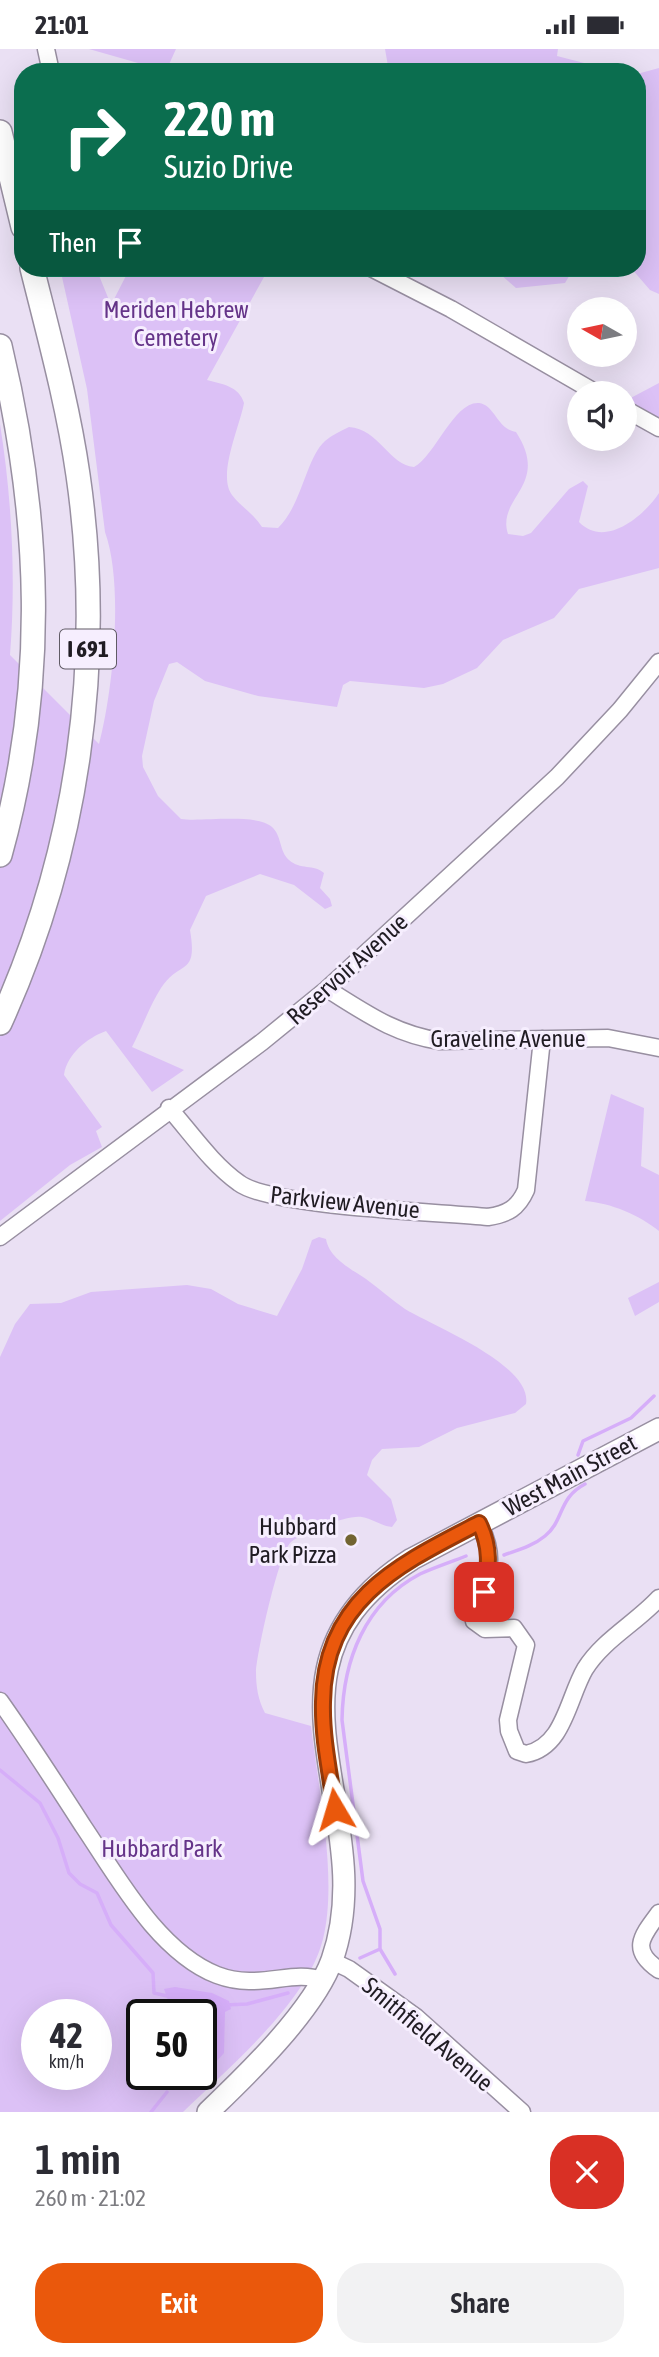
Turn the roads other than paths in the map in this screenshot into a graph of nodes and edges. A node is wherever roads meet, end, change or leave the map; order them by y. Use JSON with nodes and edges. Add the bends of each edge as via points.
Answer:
{"nodes":[{"id":1,"x":0,"y":132,"type":"edge"},
{"id":2,"x":14,"y":190,"type":"edge"},
{"id":3,"x":34,"y":277,"type":"edge"},
{"id":4,"x":389,"y":277,"type":"edge"},
{"id":5,"x":0,"y":346,"type":"edge"},
{"id":6,"x":576,"y":381,"type":"edge"},
{"id":7,"x":637,"y":416,"type":"edge"},
{"id":8,"x":659,"y":428,"type":"edge"},
{"id":9,"x":659,"y":662,"type":"edge"},
{"id":10,"x":0,"y":855,"type":"edge"},
{"id":11,"x":327,"y":989,"type":"junction"},
{"id":12,"x":0,"y":1023,"type":"edge"},
{"id":13,"x":542,"y":1039,"type":"junction"},
{"id":14,"x":659,"y":1048,"type":"edge"},
{"id":15,"x":169,"y":1108,"type":"junction"},
{"id":16,"x":0,"y":1237,"type":"edge"},
{"id":17,"x":659,"y":1429,"type":"edge"},
{"id":18,"x":479,"y":1523,"type":"junction"},
{"id":19,"x":659,"y":1598,"type":"edge"},
{"id":20,"x":0,"y":1701,"type":"edge"},
{"id":21,"x":659,"y":1913,"type":"edge"},
{"id":22,"x":332,"y":1961,"type":"junction"},
{"id":23,"x":659,"y":1970,"type":"edge"},
{"id":24,"x":322,"y":1980,"type":"junction"},
{"id":25,"x":208,"y":2112,"type":"edge"},
{"id":26,"x":522,"y":2112,"type":"edge"}],
"edges":[{"from":1,"to":2,"type":"highway"},
{"from":3,"to":12,"type":"highway","number":"I 691","via":[[78,475],[87,561],[88,643],[81,738],[65,832],[37,928]]},
{"from":4,"to":6,"type":"street"},
{"from":5,"to":10,"type":"highway","number":"I 691","via":[[24,463],[35,585],[27,723]]},
{"from":7,"to":8,"type":"street"},
{"from":9,"to":11,"type":"street","name":"Reservoir Avenue","via":[[557,777]]},
{"from":11,"to":13,"type":"street","name":"Graveline Avenue","via":[[382,1024],[420,1038]]},
{"from":11,"to":15,"type":"street","name":"Reservoir Avenue"},
{"from":13,"to":14,"type":"street","name":"Graveline Avenue","via":[[608,1038]]},
{"from":13,"to":15,"type":"street","name":"Parkview Avenue","via":[[526,1190],[513,1210],[488,1217],[255,1192],[227,1173]]},
{"from":15,"to":16,"type":"street","name":"Reservoir Avenue"},
{"from":17,"to":18,"type":"main road","name":"West Main Street"},
{"from":18,"to":19,"type":"street","via":[[489,1566],[474,1621],[485,1629],[514,1627],[526,1644],[508,1720],[517,1751],[526,1754],[543,1748],[556,1733],[577,1684],[597,1654]]},
{"from":18,"to":22,"type":"main road","name":"West Main Street","via":[[375,1584],[346,1619],[328,1657],[323,1705],[343,1889]]},
{"from":20,"to":24,"type":"street","via":[[127,1892],[180,1951],[231,1980]]},
{"from":21,"to":23,"type":"street","via":[[645,1932],[641,1949],[643,1957]]},
{"from":22,"to":24,"type":"main road","name":"West Main Street"},
{"from":22,"to":26,"type":"street","name":"Smithfield Avenue","via":[[416,2017]]},
{"from":24,"to":25,"type":"main road","name":"West Main Street","via":[[255,2065]]}]}
